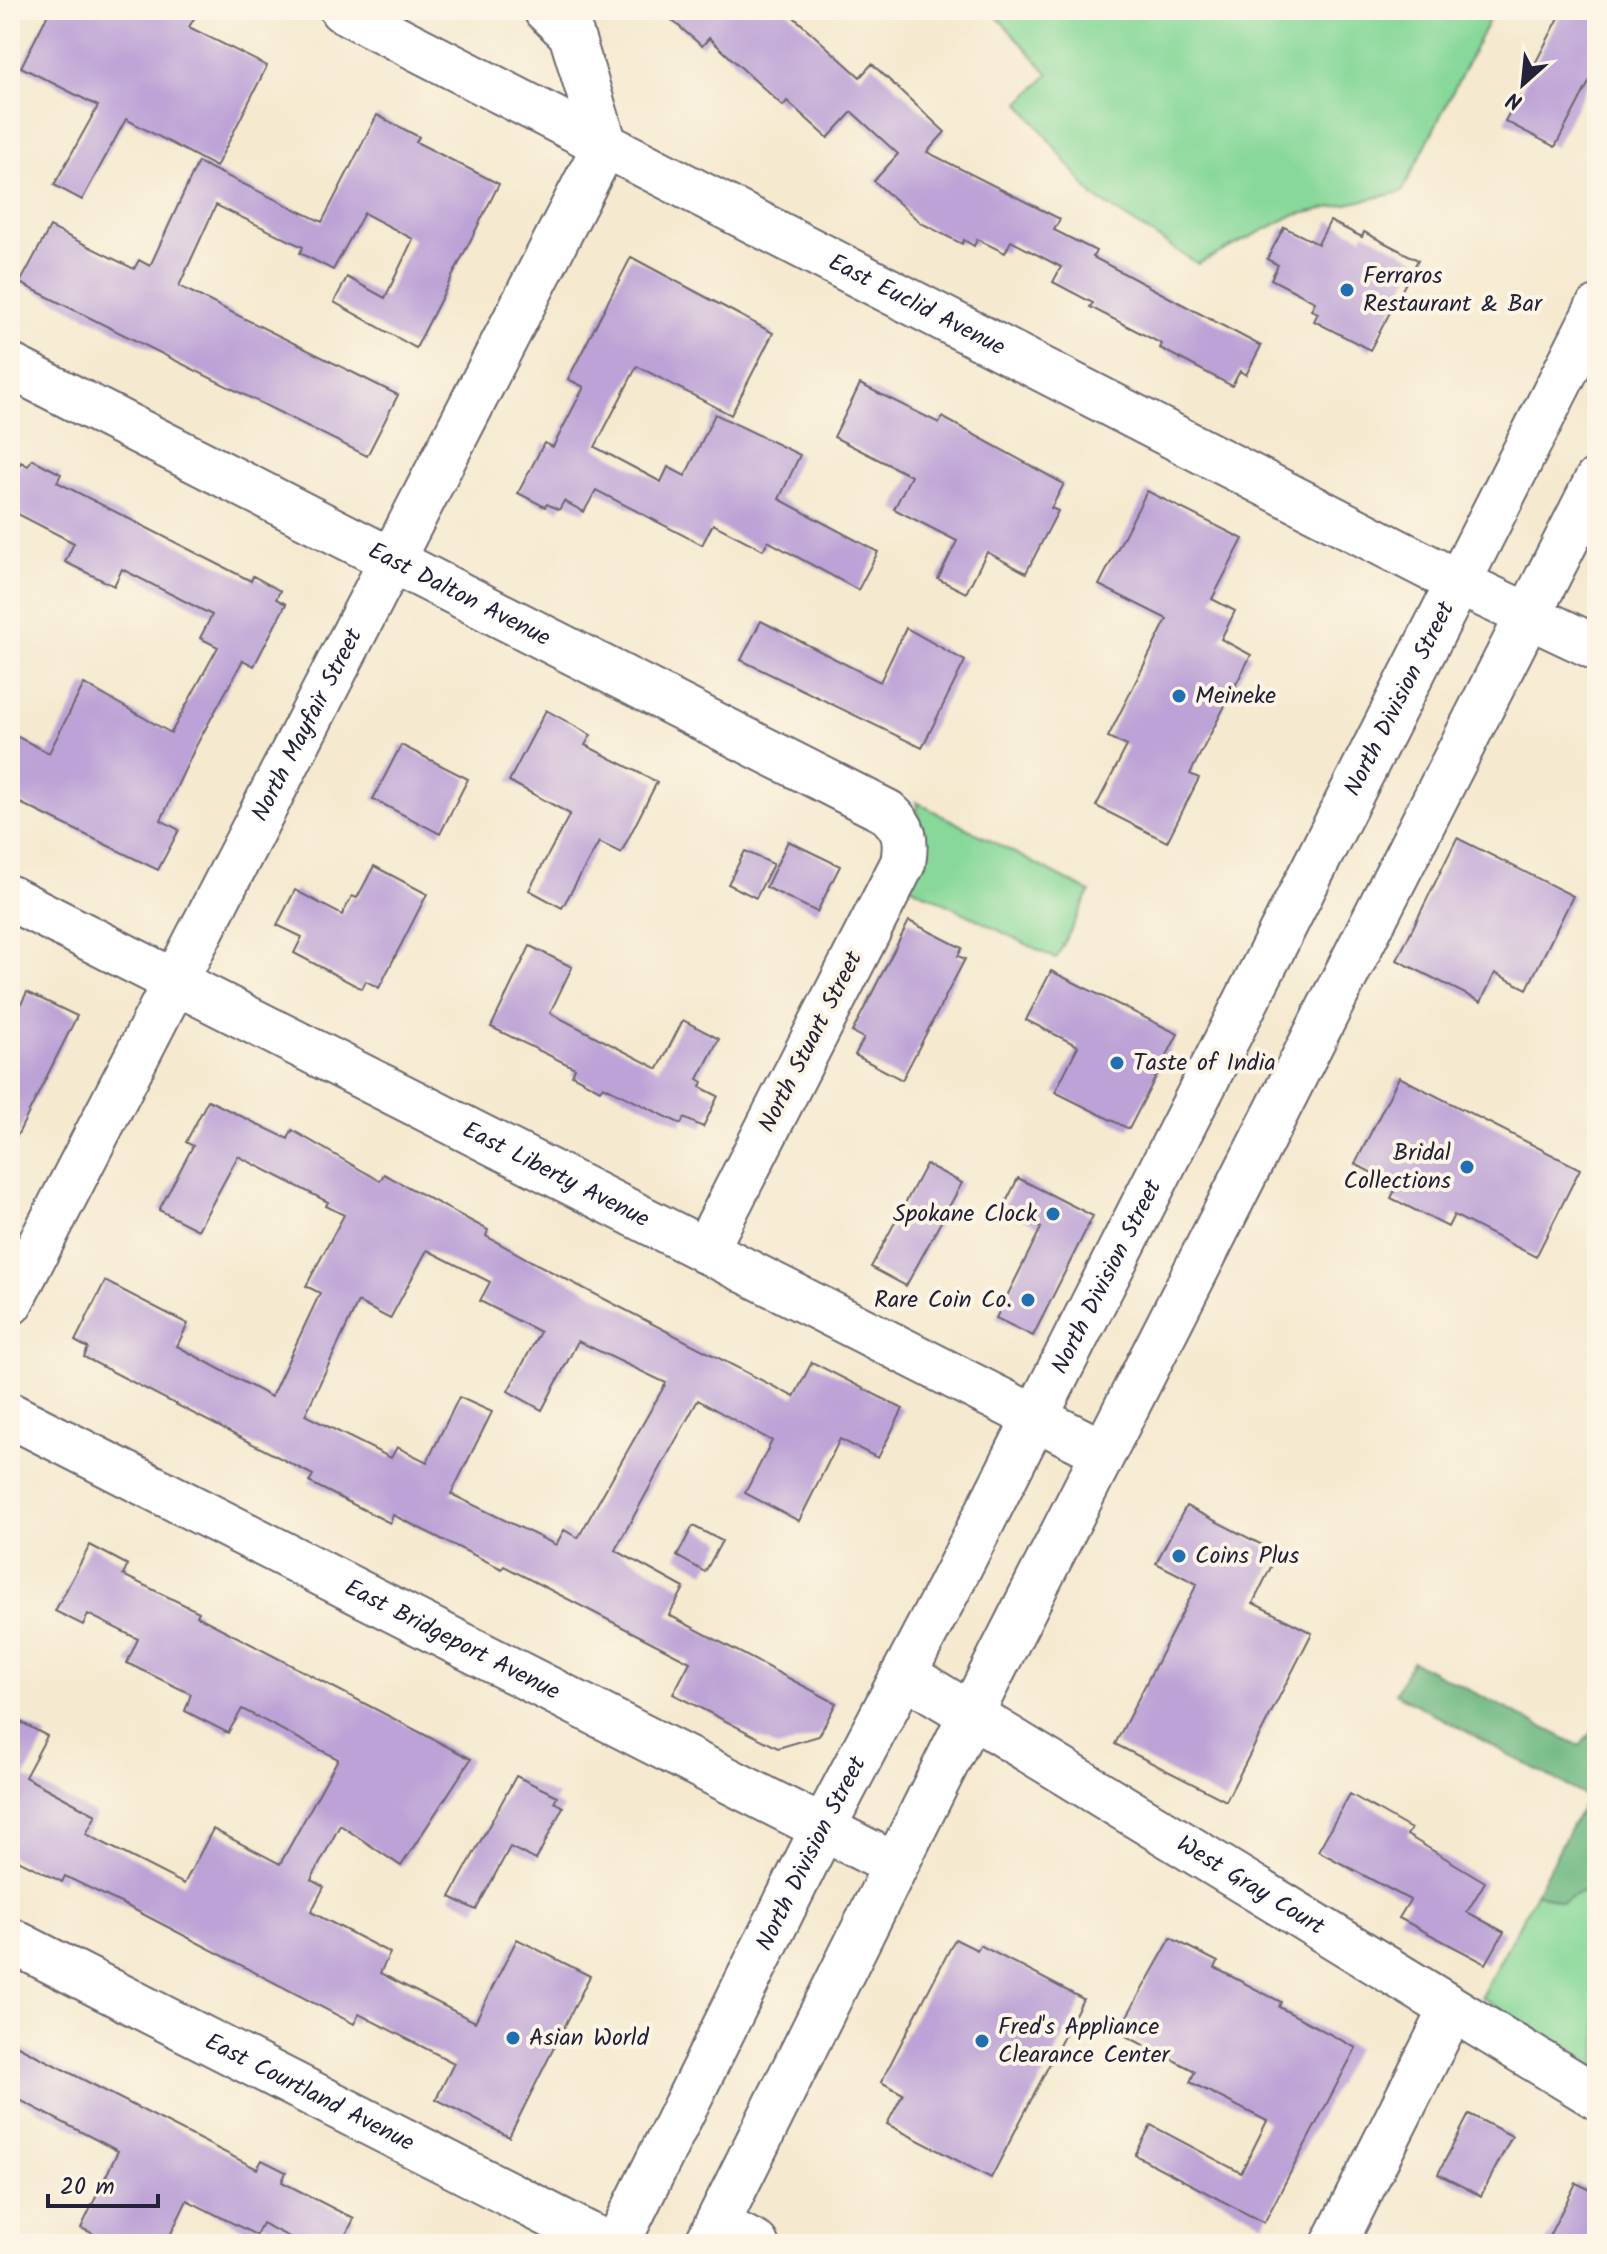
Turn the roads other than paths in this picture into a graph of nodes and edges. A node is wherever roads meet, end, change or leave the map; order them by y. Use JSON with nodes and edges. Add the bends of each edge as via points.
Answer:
{"nodes":[{"id":1,"x":342,"y":10,"type":"edge"},
{"id":2,"x":546,"y":10,"type":"edge"},
{"id":3,"x":605,"y":145,"type":"junction"},
{"id":4,"x":1597,"y":309,"type":"edge"},
{"id":5,"x":10,"y":366,"type":"edge"},
{"id":6,"x":1597,"y":480,"type":"edge"},
{"id":7,"x":394,"y":560,"type":"junction"},
{"id":8,"x":1493,"y":597,"type":"junction"},
{"id":9,"x":1597,"y":648,"type":"edge"},
{"id":10,"x":903,"y":830,"type":"joint"},
{"id":11,"x":10,"y":898,"type":"edge"},
{"id":12,"x":176,"y":983,"type":"junction"},
{"id":13,"x":705,"y":1251,"type":"junction"},
{"id":14,"x":10,"y":1303,"type":"edge"},
{"id":15,"x":10,"y":1415,"type":"edge"},
{"id":16,"x":1035,"y":1416,"type":"junction"},
{"id":17,"x":1103,"y":1452,"type":"junction"},
{"id":18,"x":904,"y":1674,"type":"junction"},
{"id":19,"x":971,"y":1714,"type":"junction"},
{"id":20,"x":823,"y":1828,"type":"junction"},
{"id":21,"x":895,"y":1865,"type":"junction"},
{"id":22,"x":10,"y":1940,"type":"edge"},
{"id":23,"x":1452,"y":2009,"type":"junction"},
{"id":24,"x":1597,"y":2097,"type":"edge"},
{"id":25,"x":712,"y":2234,"type":"edge"},
{"id":26,"x":607,"y":2244,"type":"edge"},
{"id":27,"x":617,"y":2244,"type":"edge"},
{"id":28,"x":756,"y":2244,"type":"edge"},
{"id":29,"x":1334,"y":2244,"type":"edge"}],
"edges":[{"from":1,"to":3,"type":"street","name":"East Euclid Avenue"},
{"from":2,"to":3,"type":"street","via":[[571,34]]},
{"from":3,"to":7,"type":"street","name":"North Mayfair Street"},
{"from":3,"to":8,"type":"street","name":"East Euclid Avenue"},
{"from":4,"to":8,"type":"street","name":"North Division Street"},
{"from":5,"to":7,"type":"street","name":"East Dalton Avenue"},
{"from":6,"to":8,"type":"street","name":"North Division Street"},
{"from":7,"to":10,"type":"street","name":"East Dalton Avenue","via":[[887,812]]},
{"from":7,"to":12,"type":"street","name":"North Mayfair Street"},
{"from":8,"to":9,"type":"street","name":"East Euclid Avenue"},
{"from":8,"to":16,"type":"street","name":"North Division Street"},
{"from":8,"to":17,"type":"street","name":"North Division Street"},
{"from":10,"to":13,"type":"street","name":"North Stuart Street","via":[[903,863]]},
{"from":11,"to":12,"type":"street","name":"East Liberty Avenue"},
{"from":12,"to":13,"type":"street","name":"East Liberty Avenue"},
{"from":12,"to":14,"type":"street","name":"North Mayfair Street"},
{"from":13,"to":16,"type":"street","name":"East Liberty Avenue"},
{"from":15,"to":20,"type":"street","name":"East Bridgeport Avenue"},
{"from":16,"to":17,"type":"street","name":"East Liberty Avenue"},
{"from":16,"to":18,"type":"street","name":"North Division Street"},
{"from":17,"to":19,"type":"street","name":"North Division Street"},
{"from":18,"to":19,"type":"street","name":"West Gray Court"},
{"from":18,"to":20,"type":"street","name":"North Division Street"},
{"from":19,"to":21,"type":"street","name":"North Division Street"},
{"from":19,"to":23,"type":"street","name":"West Gray Court"},
{"from":20,"to":21,"type":"street","name":"East Bridgeport Avenue"},
{"from":20,"to":27,"type":"street","name":"North Division Street"},
{"from":21,"to":25,"type":"street","name":"North Division Street"},
{"from":22,"to":26,"type":"street","name":"East Courtland Avenue"},
{"from":23,"to":24,"type":"street","name":"West Gray Court"},
{"from":23,"to":29,"type":"street"},
{"from":25,"to":28,"type":"street"}]}
